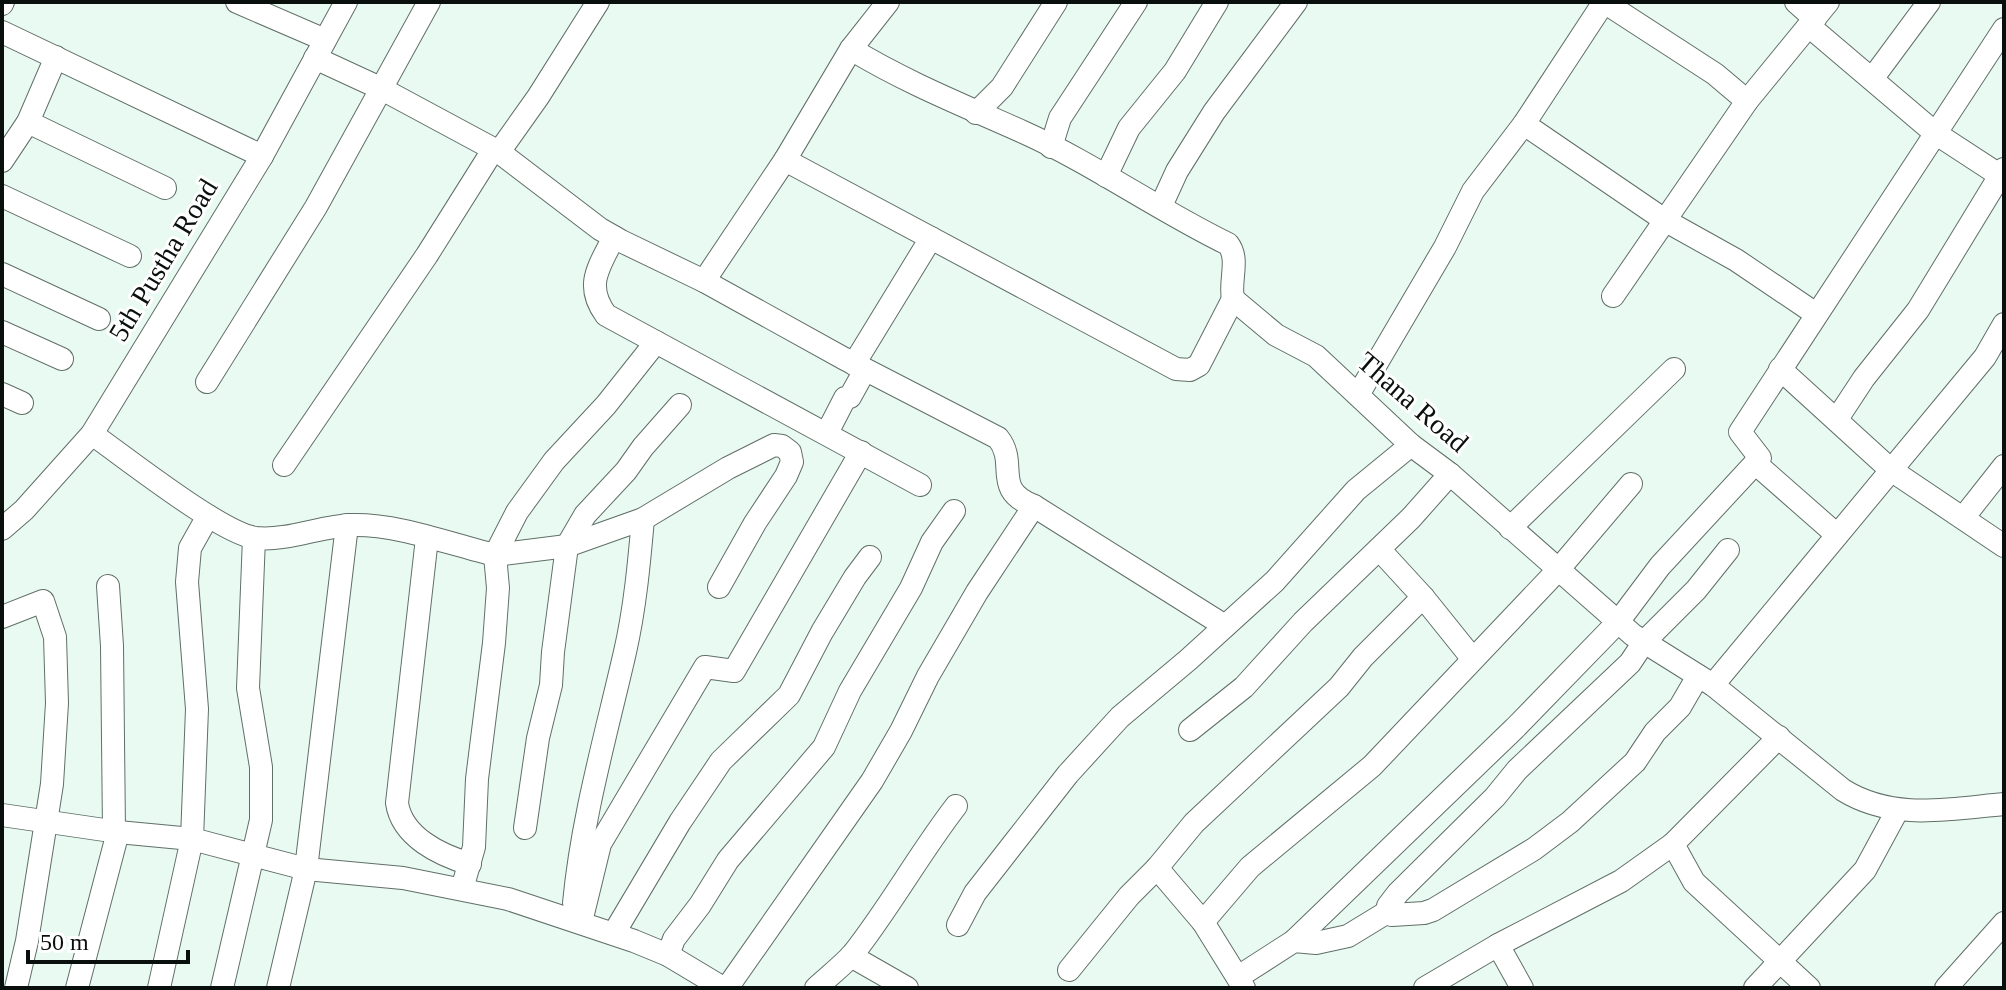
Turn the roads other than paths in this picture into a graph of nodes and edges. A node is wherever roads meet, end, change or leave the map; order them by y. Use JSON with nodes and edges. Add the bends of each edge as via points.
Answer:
{"nodes":[{"id":1,"x":237,"y":2,"type":"edge"},
{"id":2,"x":346,"y":2,"type":"edge"},
{"id":3,"x":429,"y":2,"type":"edge"},
{"id":4,"x":598,"y":2,"type":"edge"},
{"id":5,"x":888,"y":2,"type":"edge"},
{"id":6,"x":1056,"y":2,"type":"edge"},
{"id":7,"x":1136,"y":2,"type":"edge"},
{"id":8,"x":1217,"y":2,"type":"edge"},
{"id":9,"x":1296,"y":2,"type":"edge"},
{"id":10,"x":1796,"y":2,"type":"edge"},
{"id":11,"x":1929,"y":2,"type":"edge"},
{"id":12,"x":1817,"y":16,"type":"edge"},
{"id":13,"x":2004,"y":29,"type":"edge"},
{"id":14,"x":2,"y":32,"type":"edge"},
{"id":15,"x":320,"y":49,"type":"junction"},
{"id":16,"x":851,"y":49,"type":"junction"},
{"id":17,"x":56,"y":57,"type":"junction"},
{"id":18,"x":1872,"y":79,"type":"junction"},
{"id":19,"x":380,"y":88,"type":"junction"},
{"id":20,"x":1747,"y":101,"type":"junction"},
{"id":21,"x":976,"y":113,"type":"junction"},
{"id":22,"x":28,"y":122,"type":"junction"},
{"id":23,"x":1524,"y":124,"type":"junction"},
{"id":24,"x":1935,"y":133,"type":"junction"},
{"id":25,"x":1051,"y":147,"type":"junction"},
{"id":26,"x":496,"y":151,"type":"junction"},
{"id":27,"x":262,"y":156,"type":"junction"},
{"id":28,"x":785,"y":160,"type":"junction"},
{"id":29,"x":2,"y":161,"type":"edge"},
{"id":30,"x":2002,"y":175,"type":"edge"},
{"id":31,"x":1106,"y":176,"type":"junction"},
{"id":32,"x":165,"y":188,"type":"dead end"},
{"id":33,"x":2,"y":196,"type":"edge"},
{"id":34,"x":1161,"y":206,"type":"junction"},
{"id":35,"x":1666,"y":221,"type":"junction"},
{"id":36,"x":614,"y":237,"type":"junction"},
{"id":37,"x":931,"y":238,"type":"junction"},
{"id":38,"x":130,"y":256,"type":"dead end"},
{"id":39,"x":2,"y":274,"type":"edge"},
{"id":40,"x":704,"y":281,"type":"junction"},
{"id":41,"x":1613,"y":296,"type":"dead end"},
{"id":42,"x":1233,"y":299,"type":"junction"},
{"id":43,"x":1816,"y":314,"type":"junction"},
{"id":44,"x":99,"y":319,"type":"dead end"},
{"id":45,"x":2004,"y":324,"type":"edge"},
{"id":46,"x":2,"y":332,"type":"edge"},
{"id":47,"x":656,"y":342,"type":"junction"},
{"id":48,"x":62,"y":359,"type":"dead end"},
{"id":49,"x":860,"y":367,"type":"junction"},
{"id":50,"x":1674,"y":369,"type":"dead end"},
{"id":51,"x":1780,"y":369,"type":"junction"},
{"id":52,"x":207,"y":382,"type":"dead end"},
{"id":53,"x":1358,"y":395,"type":"junction"},
{"id":54,"x":680,"y":405,"type":"dead end"},
{"id":55,"x":1837,"y":419,"type":"junction"},
{"id":56,"x":827,"y":433,"type":"junction"},
{"id":57,"x":92,"y":434,"type":"junction"},
{"id":58,"x":1411,"y":445,"type":"junction"},
{"id":59,"x":861,"y":452,"type":"junction"},
{"id":60,"x":1755,"y":463,"type":"junction"},
{"id":61,"x":284,"y":465,"type":"dead end"},
{"id":62,"x":2004,"y":466,"type":"edge"},
{"id":63,"x":1891,"y":470,"type":"junction"},
{"id":64,"x":1450,"y":474,"type":"junction"},
{"id":65,"x":1631,"y":484,"type":"dead end"},
{"id":66,"x":920,"y":485,"type":"dead end"},
{"id":67,"x":1034,"y":506,"type":"junction"},
{"id":68,"x":954,"y":511,"type":"dead end"},
{"id":69,"x":208,"y":516,"type":"junction"},
{"id":70,"x":1963,"y":518,"type":"junction"},
{"id":71,"x":643,"y":519,"type":"junction"},
{"id":72,"x":347,"y":525,"type":"junction"},
{"id":73,"x":1510,"y":528,"type":"junction"},
{"id":74,"x":2,"y":529,"type":"edge"},
{"id":75,"x":1837,"y":535,"type":"junction"},
{"id":76,"x":254,"y":538,"type":"junction"},
{"id":77,"x":427,"y":538,"type":"junction"},
{"id":78,"x":567,"y":546,"type":"junction"},
{"id":79,"x":2004,"y":546,"type":"edge"},
{"id":80,"x":1379,"y":549,"type":"junction"},
{"id":81,"x":1728,"y":550,"type":"dead end"},
{"id":82,"x":495,"y":555,"type":"junction"},
{"id":83,"x":870,"y":557,"type":"dead end"},
{"id":84,"x":1558,"y":570,"type":"junction"},
{"id":85,"x":108,"y":586,"type":"dead end"},
{"id":86,"x":719,"y":587,"type":"dead end"},
{"id":87,"x":1423,"y":597,"type":"junction"},
{"id":88,"x":2,"y":617,"type":"edge"},
{"id":89,"x":1618,"y":622,"type":"junction"},
{"id":90,"x":1225,"y":626,"type":"junction"},
{"id":91,"x":1644,"y":642,"type":"junction"},
{"id":92,"x":1472,"y":658,"type":"junction"},
{"id":93,"x":1706,"y":680,"type":"junction"},
{"id":94,"x":1190,"y":730,"type":"dead end"},
{"id":95,"x":1779,"y":737,"type":"junction"},
{"id":96,"x":2004,"y":804,"type":"edge"},
{"id":97,"x":956,"y":806,"type":"dead end"},
{"id":98,"x":1897,"y":811,"type":"junction"},
{"id":99,"x":2,"y":815,"type":"edge"},
{"id":100,"x":46,"y":821,"type":"junction"},
{"id":101,"x":525,"y":828,"type":"dead end"},
{"id":102,"x":116,"y":832,"type":"junction"},
{"id":103,"x":192,"y":839,"type":"junction"},
{"id":104,"x":1673,"y":844,"type":"junction"},
{"id":105,"x":255,"y":856,"type":"junction"},
{"id":106,"x":470,"y":864,"type":"junction"},
{"id":107,"x":1157,"y":868,"type":"junction"},
{"id":108,"x":306,"y":869,"type":"junction"},
{"id":109,"x":462,"y":889,"type":"junction"},
{"id":110,"x":1389,"y":911,"type":"junction"},
{"id":111,"x":577,"y":920,"type":"junction"},
{"id":112,"x":1203,"y":922,"type":"junction"},
{"id":113,"x":2004,"y":923,"type":"edge"},
{"id":114,"x":958,"y":925,"type":"dead end"},
{"id":115,"x":614,"y":933,"type":"junction"},
{"id":116,"x":1294,"y":941,"type":"junction"},
{"id":117,"x":1498,"y":945,"type":"junction"},
{"id":118,"x":668,"y":955,"type":"junction"},
{"id":119,"x":851,"y":956,"type":"junction"},
{"id":120,"x":1779,"y":962,"type":"junction"},
{"id":121,"x":1069,"y":970,"type":"dead end"},
{"id":122,"x":1241,"y":982,"type":"edge"},
{"id":123,"x":16,"y":988,"type":"edge"},
{"id":124,"x":77,"y":988,"type":"edge"},
{"id":125,"x":159,"y":988,"type":"edge"},
{"id":126,"x":222,"y":988,"type":"edge"},
{"id":127,"x":278,"y":988,"type":"edge"},
{"id":128,"x":725,"y":988,"type":"edge"},
{"id":129,"x":816,"y":988,"type":"edge"},
{"id":130,"x":907,"y":988,"type":"edge"},
{"id":131,"x":1425,"y":988,"type":"edge"},
{"id":132,"x":1522,"y":988,"type":"edge"},
{"id":133,"x":1755,"y":988,"type":"edge"},
{"id":134,"x":1809,"y":988,"type":"edge"},
{"id":135,"x":1946,"y":988,"type":"edge"}],
"edges":[{"from":1,"to":15,"type":"street"},
{"from":2,"to":15,"type":"street","name":"5th Pustha Road"},
{"from":3,"to":19,"type":"street"},
{"from":4,"to":26,"type":"street","via":[[538,97]]},
{"from":5,"to":16,"type":"street"},
{"from":6,"to":21,"type":"street","via":[[1002,87]]},
{"from":7,"to":25,"type":"street","via":[[1060,118]]},
{"from":8,"to":31,"type":"street","via":[[1175,71],[1129,128]]},
{"from":9,"to":34,"type":"street","via":[[1214,112]]},
{"from":10,"to":12,"type":"street"},
{"from":11,"to":18,"type":"street"},
{"from":12,"to":18,"type":"street"},
{"from":12,"to":20,"type":"street"},
{"from":13,"to":24,"type":"street"},
{"from":14,"to":17,"type":"street"},
{"from":15,"to":19,"type":"street"},
{"from":15,"to":27,"type":"street","name":"5th Pustha Road"},
{"from":16,"to":21,"type":"street"},
{"from":16,"to":28,"type":"street"},
{"from":17,"to":22,"type":"street"},
{"from":17,"to":27,"type":"street"},
{"from":18,"to":24,"type":"street"},
{"from":19,"to":26,"type":"street"},
{"from":19,"to":52,"type":"street","via":[[316,207]]},
{"from":20,"to":23,"type":"street","via":[[1604,2]]},
{"from":20,"to":35,"type":"street"},
{"from":21,"to":25,"type":"street"},
{"from":22,"to":29,"type":"street"},
{"from":22,"to":32,"type":"street"},
{"from":23,"to":35,"type":"street"},
{"from":23,"to":53,"type":"street","via":[[1473,191]]},
{"from":24,"to":30,"type":"street"},
{"from":24,"to":43,"type":"street"},
{"from":25,"to":31,"type":"street"},
{"from":26,"to":36,"type":"street"},
{"from":26,"to":61,"type":"street"},
{"from":27,"to":57,"type":"street","name":"5th Pustha Road"},
{"from":28,"to":37,"type":"street"},
{"from":28,"to":40,"type":"street"},
{"from":30,"to":55,"type":"street","via":[[1918,310]]},
{"from":31,"to":34,"type":"street"},
{"from":33,"to":38,"type":"street"},
{"from":34,"to":42,"type":"street","via":[[1232,249]]},
{"from":35,"to":41,"type":"street"},
{"from":35,"to":43,"type":"street"},
{"from":36,"to":40,"type":"street"},
{"from":36,"to":47,"type":"street","via":[[597,269],[596,302],[606,315]]},
{"from":37,"to":42,"type":"street","via":[[1176,369],[1199,365]]},
{"from":37,"to":49,"type":"street"},
{"from":39,"to":44,"type":"street"},
{"from":40,"to":49,"type":"street"},
{"from":42,"to":53,"type":"street","name":"Thana Road","via":[[1276,335],[1316,356]]},
{"from":43,"to":51,"type":"street"},
{"from":45,"to":63,"type":"street","via":[[1985,357]]},
{"from":46,"to":48,"type":"street"},
{"from":47,"to":56,"type":"street"},
{"from":47,"to":82,"type":"street","via":[[554,461],[517,512]]},
{"from":49,"to":56,"type":"street","via":[[850,397]]},
{"from":49,"to":67,"type":"street","via":[[998,438],[1013,495]]},
{"from":50,"to":73,"type":"street"},
{"from":51,"to":55,"type":"street"},
{"from":51,"to":60,"type":"street","via":[[1740,432],[1760,458]]},
{"from":53,"to":58,"type":"street","name":"Thana Road"},
{"from":54,"to":78,"type":"street","via":[[585,515]]},
{"from":55,"to":63,"type":"street"},
{"from":56,"to":59,"type":"street"},
{"from":57,"to":69,"type":"street"},
{"from":57,"to":74,"type":"street","name":"5th Pustha Road"},
{"from":58,"to":64,"type":"street","name":"Thana Road"},
{"from":58,"to":90,"type":"street","via":[[1356,490],[1275,581]]},
{"from":59,"to":66,"type":"street"},
{"from":59,"to":111,"type":"street","via":[[734,671],[705,667],[600,844]]},
{"from":60,"to":75,"type":"street"},
{"from":60,"to":89,"type":"street","via":[[1660,566]]},
{"from":62,"to":70,"type":"street"},
{"from":63,"to":70,"type":"street"},
{"from":63,"to":75,"type":"street"},
{"from":64,"to":73,"type":"street","name":"Thana Road"},
{"from":64,"to":80,"type":"street"},
{"from":65,"to":84,"type":"street"},
{"from":67,"to":90,"type":"street"},
{"from":67,"to":128,"type":"street","via":[[977,592],[872,781]]},
{"from":68,"to":118,"type":"street","via":[[932,542],[824,747],[748,834]]},
{"from":69,"to":76,"type":"street"},
{"from":69,"to":103,"type":"street","via":[[190,548],[187,582],[197,709]]},
{"from":70,"to":79,"type":"street"},
{"from":71,"to":78,"type":"street"},
{"from":71,"to":86,"type":"street","via":[[774,445],[790,452],[786,476]]},
{"from":71,"to":111,"type":"street","via":[[625,653],[578,868]]},
{"from":72,"to":76,"type":"street"},
{"from":72,"to":77,"type":"street"},
{"from":72,"to":108,"type":"street"},
{"from":73,"to":84,"type":"street","name":"Thana Road"},
{"from":75,"to":93,"type":"street"},
{"from":76,"to":105,"type":"street","via":[[248,688],[261,767]]},
{"from":77,"to":82,"type":"street"},
{"from":77,"to":106,"type":"street","via":[[397,803],[406,827],[433,850]]},
{"from":78,"to":82,"type":"street"},
{"from":78,"to":101,"type":"street","via":[[551,685]]},
{"from":80,"to":87,"type":"street"},
{"from":80,"to":94,"type":"street","via":[[1244,687]]},
{"from":81,"to":91,"type":"street"},
{"from":82,"to":106,"type":"street","via":[[494,643]]},
{"from":83,"to":115,"type":"street","via":[[789,695],[721,761]]},
{"from":84,"to":89,"type":"street","name":"Thana Road"},
{"from":84,"to":92,"type":"street"},
{"from":85,"to":102,"type":"street"},
{"from":87,"to":92,"type":"street"},
{"from":87,"to":107,"type":"street","via":[[1339,687],[1194,823]]},
{"from":88,"to":100,"type":"street","via":[[43,601],[55,637],[57,703]]},
{"from":89,"to":91,"type":"street","name":"Thana Road"},
{"from":89,"to":116,"type":"street"},
{"from":90,"to":114,"type":"street","via":[[1120,717],[1068,774],[975,893]]},
{"from":91,"to":93,"type":"street","name":"Thana Road"},
{"from":91,"to":110,"type":"street","via":[[1630,663],[1426,863],[1391,901]]},
{"from":92,"to":112,"type":"street","via":[[1372,766],[1250,867]]},
{"from":93,"to":95,"type":"street","name":"Thana Road"},
{"from":93,"to":110,"type":"street","via":[[1655,732],[1635,762],[1534,849],[1433,910],[1400,916]]},
{"from":95,"to":98,"type":"street","name":"Thana Road","via":[[1858,800]]},
{"from":95,"to":104,"type":"street"},
{"from":96,"to":98,"type":"street","name":"Thana Road"},
{"from":97,"to":119,"type":"street"},
{"from":98,"to":120,"type":"street","via":[[1865,870]]},
{"from":99,"to":100,"type":"street"},
{"from":100,"to":102,"type":"street"},
{"from":100,"to":123,"type":"street"},
{"from":102,"to":103,"type":"street"},
{"from":102,"to":124,"type":"street"},
{"from":103,"to":105,"type":"street"},
{"from":103,"to":125,"type":"street"},
{"from":104,"to":117,"type":"street","via":[[1621,881]]},
{"from":104,"to":120,"type":"street","via":[[1694,882]]},
{"from":105,"to":108,"type":"street"},
{"from":105,"to":126,"type":"street"},
{"from":106,"to":109,"type":"street"},
{"from":107,"to":112,"type":"street"},
{"from":107,"to":121,"type":"street"},
{"from":108,"to":109,"type":"street"},
{"from":108,"to":127,"type":"street"},
{"from":109,"to":111,"type":"street"},
{"from":110,"to":116,"type":"street","via":[[1348,936],[1316,943]]},
{"from":111,"to":115,"type":"street"},
{"from":112,"to":122,"type":"street"},
{"from":113,"to":135,"type":"street"},
{"from":115,"to":118,"type":"street"},
{"from":116,"to":122,"type":"street"},
{"from":117,"to":131,"type":"street"},
{"from":117,"to":132,"type":"street"},
{"from":118,"to":128,"type":"street"},
{"from":119,"to":129,"type":"street"},
{"from":119,"to":130,"type":"street"},
{"from":120,"to":133,"type":"street"},
{"from":120,"to":134,"type":"street"}]}
